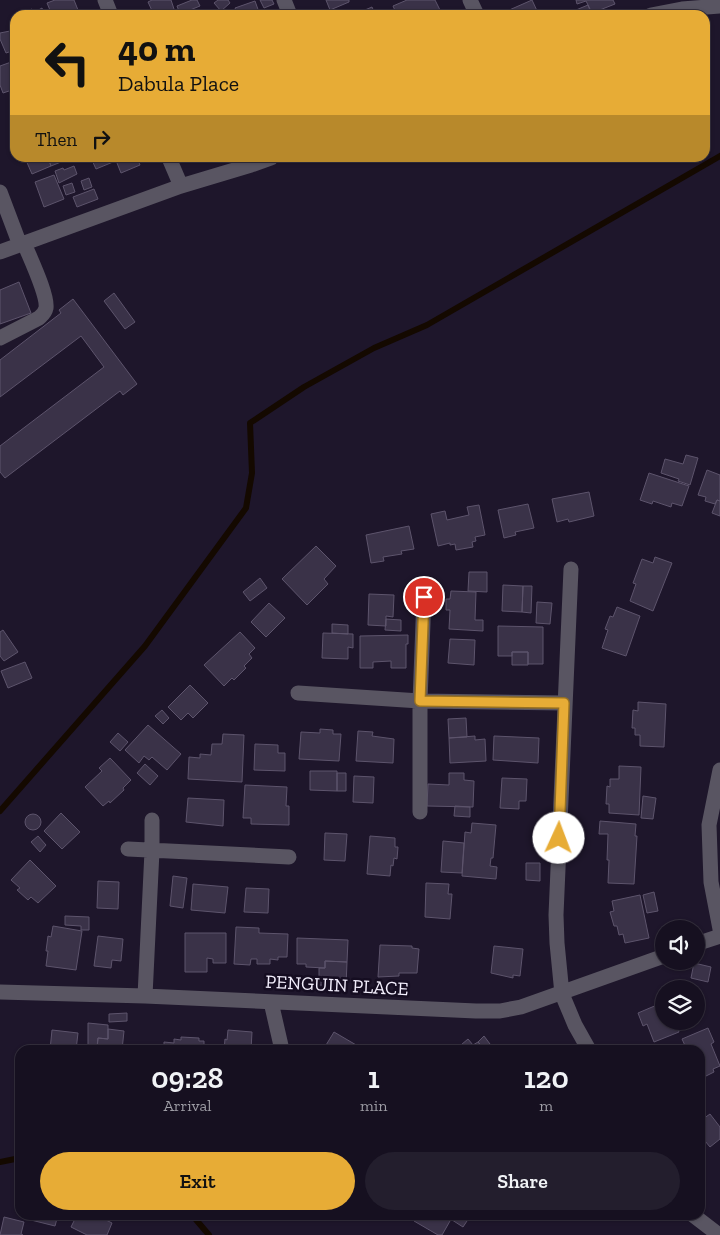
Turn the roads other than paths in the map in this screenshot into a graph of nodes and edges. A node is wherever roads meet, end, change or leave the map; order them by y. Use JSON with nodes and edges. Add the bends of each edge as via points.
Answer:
{"nodes":[{"id":1,"x":720,"y":6,"type":"edge"},
{"id":2,"x":652,"y":10,"type":"edge"},
{"id":3,"x":171,"y":162,"type":"edge"},
{"id":4,"x":260,"y":162,"type":"edge"},
{"id":5,"x":181,"y":186,"type":"junction"},
{"id":6,"x":0,"y":192,"type":"edge"},
{"id":7,"x":22,"y":244,"type":"junction"},
{"id":8,"x":0,"y":252,"type":"edge"},
{"id":9,"x":0,"y":338,"type":"edge"},
{"id":10,"x":571,"y":569,"type":"dead end"},
{"id":11,"x":424,"y":597,"type":"dead end"},
{"id":12,"x":298,"y":693,"type":"dead end"},
{"id":13,"x":420,"y":701,"type":"junction"},
{"id":14,"x":564,"y":703,"type":"junction"},
{"id":15,"x":720,"y":770,"type":"edge"},
{"id":16,"x":420,"y":812,"type":"dead end"},
{"id":17,"x":152,"y":820,"type":"dead end"},
{"id":18,"x":128,"y":849,"type":"dead end"},
{"id":19,"x":152,"y":851,"type":"junction"},
{"id":20,"x":289,"y":856,"type":"dead end"},
{"id":21,"x":720,"y":929,"type":"edge"},
{"id":22,"x":720,"y":936,"type":"edge"},
{"id":23,"x":705,"y":941,"type":"edge"},
{"id":24,"x":655,"y":959,"type":"edge"},
{"id":25,"x":0,"y":992,"type":"edge"},
{"id":26,"x":562,"y":994,"type":"junction"},
{"id":27,"x":145,"y":996,"type":"junction"},
{"id":28,"x":271,"y":1002,"type":"junction"},
{"id":29,"x":281,"y":1045,"type":"edge"},
{"id":30,"x":586,"y":1045,"type":"edge"},
{"id":31,"x":700,"y":1220,"type":"edge"},
{"id":32,"x":719,"y":1235,"type":"edge"}],
"edges":[{"from":1,"to":2,"type":"street"},
{"from":3,"to":5,"type":"street"},
{"from":4,"to":5,"type":"street"},
{"from":5,"to":7,"type":"street"},
{"from":6,"to":7,"type":"street"},
{"from":7,"to":8,"type":"street"},
{"from":7,"to":9,"type":"street","via":[[45,297],[46,309],[39,318]]},
{"from":10,"to":14,"type":"street"},
{"from":11,"to":13,"type":"street"},
{"from":12,"to":13,"type":"street"},
{"from":13,"to":14,"type":"street"},
{"from":13,"to":16,"type":"street"},
{"from":14,"to":26,"type":"street","via":[[556,915]]},
{"from":15,"to":21,"type":"street","via":[[709,825],[711,882]]},
{"from":17,"to":19,"type":"street"},
{"from":18,"to":19,"type":"street"},
{"from":19,"to":20,"type":"street"},
{"from":19,"to":27,"type":"street"},
{"from":22,"to":23,"type":"street"},
{"from":24,"to":26,"type":"street","name":"PENGUIN PLACE"},
{"from":25,"to":27,"type":"street","name":"PENGUIN PLACE"},
{"from":26,"to":28,"type":"street","name":"PENGUIN PLACE","via":[[520,1007],[492,1011]]},
{"from":26,"to":30,"type":"street"},
{"from":27,"to":28,"type":"street","name":"PENGUIN PLACE"},
{"from":28,"to":29,"type":"street"},
{"from":31,"to":32,"type":"street"}]}
